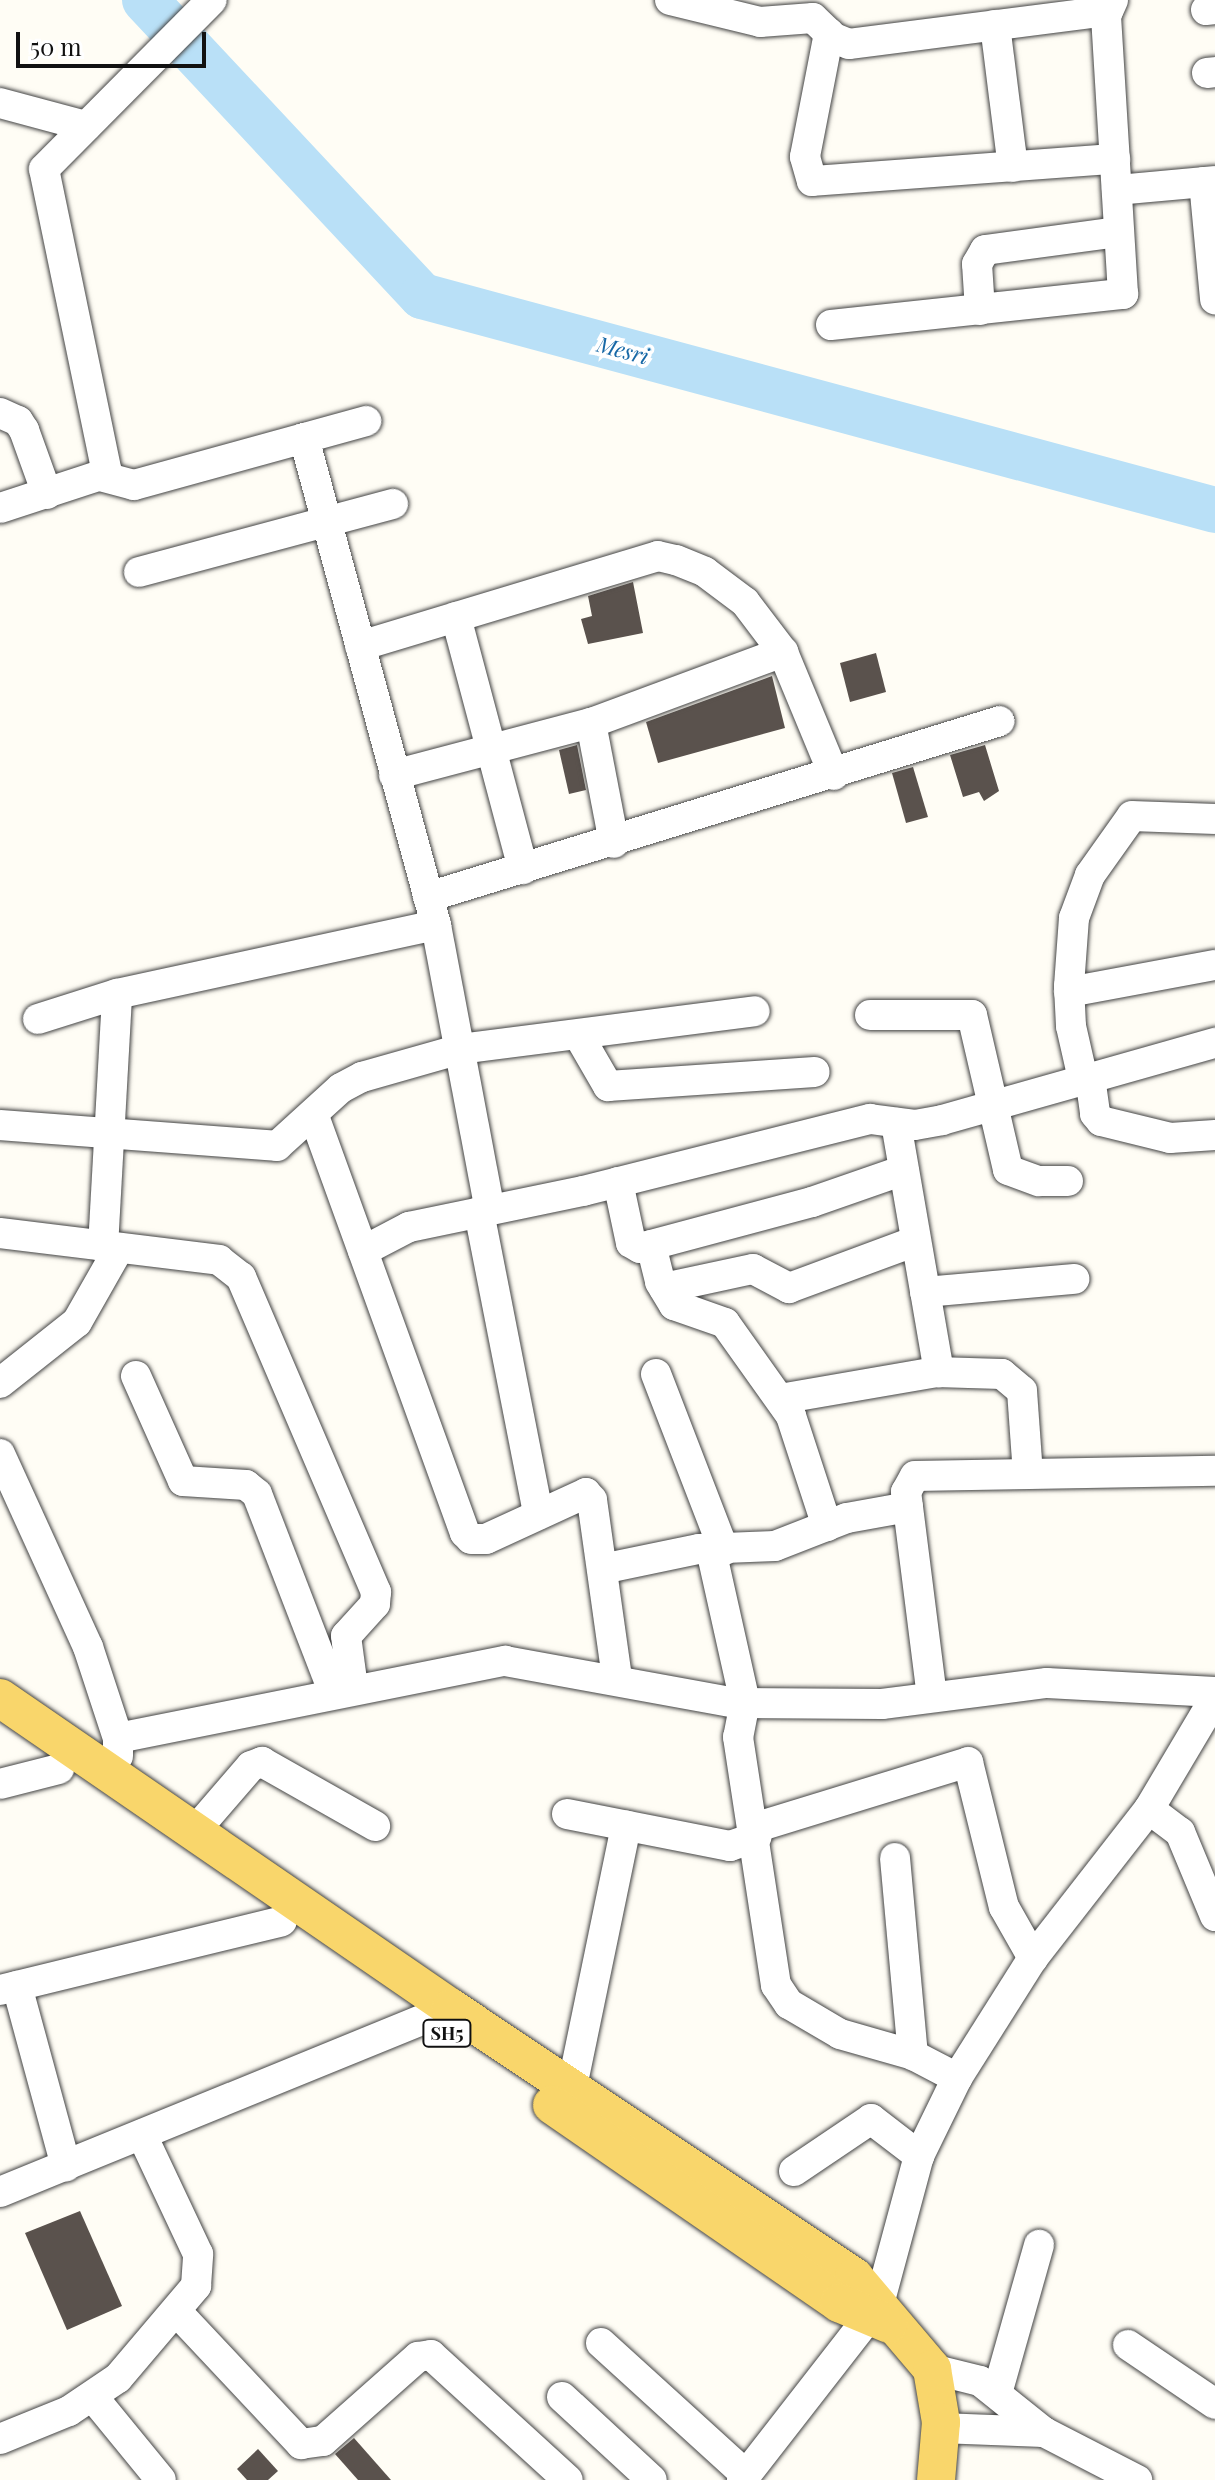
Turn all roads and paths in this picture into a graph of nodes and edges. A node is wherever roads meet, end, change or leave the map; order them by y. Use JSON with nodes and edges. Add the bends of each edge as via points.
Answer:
{"nodes":[{"id":1,"x":212,"y":0,"type":"edge"},
{"id":2,"x":670,"y":0,"type":"edge"},
{"id":3,"x":1110,"y":5,"type":"edge"},
{"id":4,"x":995,"y":25,"type":"junction"},
{"id":5,"x":829,"y":33,"type":"junction"},
{"id":6,"x":0,"y":103,"type":"edge"},
{"id":7,"x":92,"y":120,"type":"junction"},
{"id":8,"x":1115,"y":159,"type":"junction"},
{"id":9,"x":1013,"y":167,"type":"junction"},
{"id":10,"x":1210,"y":182,"type":"edge"},
{"id":11,"x":1117,"y":190,"type":"junction"},
{"id":12,"x":1119,"y":232,"type":"junction"},
{"id":13,"x":1215,"y":299,"type":"edge"},
{"id":14,"x":980,"y":310,"type":"junction"},
{"id":15,"x":831,"y":325,"type":"dead end"},
{"id":16,"x":0,"y":413,"type":"edge"},
{"id":17,"x":366,"y":421,"type":"dead end"},
{"id":18,"x":304,"y":438,"type":"junction"},
{"id":19,"x":104,"y":477,"type":"junction"},
{"id":20,"x":47,"y":494,"type":"junction"},
{"id":21,"x":393,"y":504,"type":"dead end"},
{"id":22,"x":0,"y":508,"type":"edge"},
{"id":23,"x":327,"y":526,"type":"junction"},
{"id":24,"x":139,"y":572,"type":"dead end"},
{"id":25,"x":456,"y":617,"type":"junction"},
{"id":26,"x":360,"y":646,"type":"junction"},
{"id":27,"x":783,"y":652,"type":"junction"},
{"id":28,"x":1000,"y":721,"type":"dead end"},
{"id":29,"x":591,"y":723,"type":"junction"},
{"id":30,"x":489,"y":752,"type":"junction"},
{"id":31,"x":394,"y":775,"type":"junction"},
{"id":32,"x":834,"y":775,"type":"junction"},
{"id":33,"x":1215,"y":819,"type":"edge"},
{"id":34,"x":614,"y":843,"type":"junction"},
{"id":35,"x":523,"y":869,"type":"junction"},
{"id":36,"x":432,"y":911,"type":"junction"},
{"id":37,"x":1215,"y":965,"type":"edge"},
{"id":38,"x":1069,"y":992,"type":"junction"},
{"id":39,"x":117,"y":994,"type":"junction"},
{"id":40,"x":755,"y":1011,"type":"dead end"},
{"id":41,"x":870,"y":1015,"type":"dead end"},
{"id":42,"x":38,"y":1019,"type":"dead end"},
{"id":43,"x":579,"y":1036,"type":"junction"},
{"id":44,"x":1215,"y":1043,"type":"edge"},
{"id":45,"x":476,"y":1048,"type":"junction"},
{"id":46,"x":815,"y":1072,"type":"dead end"},
{"id":47,"x":1086,"y":1078,"type":"junction"},
{"id":48,"x":994,"y":1103,"type":"junction"},
{"id":49,"x":314,"y":1116,"type":"junction"},
{"id":50,"x":896,"y":1123,"type":"junction"},
{"id":51,"x":0,"y":1125,"type":"edge"},
{"id":52,"x":1215,"y":1135,"type":"edge"},
{"id":53,"x":110,"y":1136,"type":"junction"},
{"id":54,"x":904,"y":1170,"type":"junction"},
{"id":55,"x":1068,"y":1181,"type":"dead end"},
{"id":56,"x":618,"y":1182,"type":"junction"},
{"id":57,"x":485,"y":1211,"type":"junction"},
{"id":58,"x":0,"y":1233,"type":"edge"},
{"id":59,"x":916,"y":1241,"type":"junction"},
{"id":60,"x":651,"y":1245,"type":"junction"},
{"id":61,"x":111,"y":1247,"type":"junction"},
{"id":62,"x":363,"y":1251,"type":"junction"},
{"id":63,"x":1074,"y":1279,"type":"dead end"},
{"id":64,"x":664,"y":1288,"type":"junction"},
{"id":65,"x":925,"y":1292,"type":"junction"},
{"id":66,"x":939,"y":1372,"type":"junction"},
{"id":67,"x":656,"y":1374,"type":"dead end"},
{"id":68,"x":136,"y":1376,"type":"dead end"},
{"id":69,"x":0,"y":1383,"type":"edge"},
{"id":70,"x":780,"y":1399,"type":"junction"},
{"id":71,"x":0,"y":1454,"type":"edge"},
{"id":72,"x":1214,"y":1473,"type":"edge"},
{"id":73,"x":1028,"y":1474,"type":"junction"},
{"id":74,"x":908,"y":1507,"type":"junction"},
{"id":75,"x":538,"y":1514,"type":"junction"},
{"id":76,"x":827,"y":1526,"type":"junction"},
{"id":77,"x":718,"y":1550,"type":"junction"},
{"id":78,"x":602,"y":1569,"type":"junction"},
{"id":79,"x":617,"y":1679,"type":"junction"},
{"id":80,"x":343,"y":1690,"type":"junction"},
{"id":81,"x":1215,"y":1695,"type":"edge"},
{"id":82,"x":932,"y":1697,"type":"junction"},
{"id":83,"x":0,"y":1698,"type":"edge"},
{"id":84,"x":735,"y":1702,"type":"junction"},
{"id":85,"x":0,"y":1730,"type":"edge"},
{"id":86,"x":118,"y":1738,"type":"junction"},
{"id":87,"x":59,"y":1769,"type":"junction"},
{"id":88,"x":117,"y":1781,"type":"junction"},
{"id":89,"x":0,"y":1784,"type":"edge"},
{"id":90,"x":1149,"y":1809,"type":"junction"},
{"id":91,"x":567,"y":1814,"type":"dead end"},
{"id":92,"x":375,"y":1826,"type":"dead end"},
{"id":93,"x":626,"y":1826,"type":"junction"},
{"id":94,"x":194,"y":1832,"type":"junction"},
{"id":95,"x":755,"y":1832,"type":"junction"},
{"id":96,"x":1202,"y":1850,"type":"edge"},
{"id":97,"x":895,"y":1858,"type":"dead end"},
{"id":98,"x":1215,"y":1916,"type":"edge"},
{"id":99,"x":282,"y":1921,"type":"junction"},
{"id":100,"x":1033,"y":1958,"type":"junction"},
{"id":101,"x":8,"y":1988,"type":"edge"},
{"id":102,"x":438,"y":2014,"type":"junction"},
{"id":103,"x":913,"y":2055,"type":"junction"},
{"id":104,"x":957,"y":2078,"type":"junction"},
{"id":105,"x":572,"y":2087,"type":"junction"},
{"id":106,"x":142,"y":2135,"type":"junction"},
{"id":107,"x":919,"y":2156,"type":"junction"},
{"id":108,"x":66,"y":2166,"type":"junction"},
{"id":109,"x":794,"y":2171,"type":"dead end"},
{"id":110,"x":0,"y":2192,"type":"edge"},
{"id":111,"x":1039,"y":2245,"type":"dead end"},
{"id":112,"x":178,"y":2313,"type":"junction"},
{"id":113,"x":883,"y":2316,"type":"junction"},
{"id":114,"x":601,"y":2343,"type":"dead end"},
{"id":115,"x":1128,"y":2345,"type":"dead end"},
{"id":116,"x":932,"y":2369,"type":"junction"},
{"id":117,"x":998,"y":2390,"type":"junction"},
{"id":118,"x":93,"y":2397,"type":"junction"},
{"id":119,"x":562,"y":2397,"type":"dead end"},
{"id":120,"x":1215,"y":2404,"type":"edge"},
{"id":121,"x":940,"y":2428,"type":"junction"},
{"id":122,"x":1044,"y":2432,"type":"junction"},
{"id":123,"x":0,"y":2439,"type":"edge"},
{"id":124,"x":744,"y":2478,"type":"edge"},
{"id":125,"x":161,"y":2480,"type":"edge"},
{"id":126,"x":568,"y":2480,"type":"edge"},
{"id":127,"x":652,"y":2480,"type":"edge"},
{"id":128,"x":936,"y":2480,"type":"edge"},
{"id":129,"x":1137,"y":2480,"type":"edge"}],
"edges":[{"from":1,"to":7,"type":"street"},
{"from":2,"to":5,"type":"street","via":[[760,22],[813,18]]},
{"from":3,"to":4,"type":"street"},
{"from":3,"to":8,"type":"street"},
{"from":4,"to":5,"type":"street","via":[[849,44]]},
{"from":4,"to":9,"type":"street"},
{"from":5,"to":9,"type":"street","via":[[805,157],[812,181]]},
{"from":6,"to":7,"type":"street"},
{"from":7,"to":19,"type":"street","via":[[47,163],[44,176],[107,467]]},
{"from":8,"to":9,"type":"street"},
{"from":8,"to":11,"type":"street"},
{"from":10,"to":11,"type":"street"},
{"from":10,"to":13,"type":"street"},
{"from":11,"to":12,"type":"street"},
{"from":12,"to":14,"type":"street","via":[[985,250],[977,264]]},
{"from":12,"to":14,"type":"street","via":[[1119,297]]},
{"from":14,"to":15,"type":"street"},
{"from":16,"to":20,"type":"street","via":[[24,430]]},
{"from":17,"to":18,"type":"street"},
{"from":18,"to":19,"type":"street","via":[[134,485]]},
{"from":18,"to":23,"type":"street"},
{"from":19,"to":20,"type":"street"},
{"from":20,"to":22,"type":"street"},
{"from":21,"to":23,"type":"street"},
{"from":23,"to":24,"type":"street"},
{"from":23,"to":26,"type":"street"},
{"from":25,"to":26,"type":"street"},
{"from":25,"to":27,"type":"street","via":[[658,556],[705,572],[745,602]]},
{"from":25,"to":30,"type":"street"},
{"from":26,"to":31,"type":"street"},
{"from":27,"to":29,"type":"street"},
{"from":27,"to":32,"type":"street"},
{"from":28,"to":32,"type":"street"},
{"from":29,"to":30,"type":"street"},
{"from":29,"to":34,"type":"street"},
{"from":30,"to":31,"type":"street"},
{"from":30,"to":35,"type":"street"},
{"from":31,"to":36,"type":"street"},
{"from":32,"to":34,"type":"street"},
{"from":33,"to":38,"type":"street","via":[[1148,814],[1132,816],[1122,826],[1090,875],[1074,918]]},
{"from":34,"to":35,"type":"street"},
{"from":35,"to":36,"type":"street"},
{"from":36,"to":39,"type":"street"},
{"from":36,"to":45,"type":"street"},
{"from":37,"to":38,"type":"street"},
{"from":38,"to":47,"type":"street"},
{"from":39,"to":42,"type":"street"},
{"from":39,"to":53,"type":"street"},
{"from":40,"to":43,"type":"street"},
{"from":41,"to":48,"type":"street","via":[[972,1015]]},
{"from":43,"to":45,"type":"street"},
{"from":43,"to":46,"type":"street","via":[[608,1086]]},
{"from":44,"to":47,"type":"street"},
{"from":45,"to":49,"type":"street","via":[[350,1082]]},
{"from":45,"to":57,"type":"street"},
{"from":47,"to":48,"type":"street"},
{"from":47,"to":52,"type":"street","via":[[1101,1121],[1170,1138]]},
{"from":48,"to":50,"type":"street","via":[[942,1120]]},
{"from":48,"to":55,"type":"street","via":[[1008,1170],[1039,1181]]},
{"from":49,"to":53,"type":"street","via":[[277,1146]]},
{"from":49,"to":62,"type":"street"},
{"from":50,"to":54,"type":"street"},
{"from":50,"to":56,"type":"street","via":[[870,1119]]},
{"from":51,"to":53,"type":"street"},
{"from":53,"to":61,"type":"street"},
{"from":54,"to":59,"type":"street"},
{"from":54,"to":60,"type":"street","via":[[812,1202]]},
{"from":56,"to":57,"type":"street"},
{"from":56,"to":60,"type":"street","via":[[631,1243],[640,1248]]},
{"from":57,"to":62,"type":"street","via":[[409,1227]]},
{"from":57,"to":75,"type":"street"},
{"from":58,"to":61,"type":"street"},
{"from":59,"to":64,"type":"street","via":[[789,1288],[753,1269]]},
{"from":59,"to":65,"type":"street"},
{"from":60,"to":64,"type":"street"},
{"from":61,"to":69,"type":"street","via":[[77,1322]]},
{"from":61,"to":80,"type":"street","via":[[219,1260],[241,1277],[376,1592],[375,1604],[346,1636]]},
{"from":62,"to":75,"type":"street","via":[[465,1533],[471,1539],[486,1539]]},
{"from":63,"to":65,"type":"street"},
{"from":64,"to":70,"type":"street","via":[[674,1305],[725,1323]]},
{"from":65,"to":66,"type":"street"},
{"from":66,"to":70,"type":"street"},
{"from":66,"to":73,"type":"street","via":[[1002,1374],[1018,1383]]},
{"from":67,"to":77,"type":"street"},
{"from":68,"to":80,"type":"street","via":[[183,1481],[246,1485],[257,1494]]},
{"from":70,"to":76,"type":"street","via":[[791,1416]]},
{"from":71,"to":86,"type":"street","via":[[88,1647]]},
{"from":72,"to":73,"type":"street"},
{"from":73,"to":74,"type":"street","via":[[915,1476],[906,1492]]},
{"from":74,"to":76,"type":"street"},
{"from":74,"to":82,"type":"street"},
{"from":75,"to":78,"type":"street","via":[[586,1493],[592,1500]]},
{"from":76,"to":77,"type":"street","via":[[775,1546]]},
{"from":77,"to":78,"type":"street"},
{"from":77,"to":84,"type":"street"},
{"from":78,"to":79,"type":"street"},
{"from":79,"to":80,"type":"street","via":[[505,1661]]},
{"from":79,"to":84,"type":"street"},
{"from":80,"to":86,"type":"street"},
{"from":81,"to":82,"type":"street","via":[[1047,1683]]},
{"from":81,"to":90,"type":"street"},
{"from":82,"to":84,"type":"street","via":[[882,1704]]},
{"from":83,"to":88,"type":"main road","number":"SH5"},
{"from":84,"to":95,"type":"street"},
{"from":85,"to":87,"type":"main road","number":"SH5"},
{"from":86,"to":88,"type":"street"},
{"from":87,"to":89,"type":"street"},
{"from":87,"to":99,"type":"main road","number":"SH5"},
{"from":88,"to":94,"type":"main road","number":"SH5"},
{"from":90,"to":96,"type":"street"},
{"from":90,"to":100,"type":"street"},
{"from":91,"to":93,"type":"street"},
{"from":92,"to":94,"type":"street","via":[[269,1763],[256,1762]]},
{"from":93,"to":95,"type":"street","via":[[730,1846]]},
{"from":93,"to":105,"type":"street"},
{"from":94,"to":102,"type":"main road","number":"SH5"},
{"from":95,"to":100,"type":"street","via":[[968,1762],[1004,1907]]},
{"from":95,"to":103,"type":"street","via":[[771,1964],[776,1985],[789,2004],[840,2034]]},
{"from":96,"to":98,"type":"street"},
{"from":97,"to":103,"type":"street"},
{"from":99,"to":101,"type":"street"},
{"from":99,"to":102,"type":"main road","number":"SH5"},
{"from":100,"to":104,"type":"street"},
{"from":101,"to":108,"type":"street"},
{"from":102,"to":105,"type":"main road","number":"SH5"},
{"from":102,"to":106,"type":"street"},
{"from":102,"to":113,"type":"main road","number":"SH5","via":[[839,2303]]},
{"from":103,"to":104,"type":"street"},
{"from":104,"to":107,"type":"street"},
{"from":105,"to":113,"type":"main road","number":"SH5","via":[[854,2277]]},
{"from":106,"to":108,"type":"street"},
{"from":106,"to":112,"type":"street","via":[[198,2254],[196,2286]]},
{"from":107,"to":109,"type":"street","via":[[871,2119]]},
{"from":107,"to":113,"type":"street"},
{"from":108,"to":110,"type":"street"},
{"from":111,"to":117,"type":"street"},
{"from":112,"to":118,"type":"street","via":[[118,2378]]},
{"from":112,"to":126,"type":"street","via":[[301,2444],[323,2441],[418,2357],[431,2355]]},
{"from":113,"to":116,"type":"main road","number":"SH5"},
{"from":113,"to":124,"type":"street"},
{"from":114,"to":124,"type":"street"},
{"from":115,"to":120,"type":"street"},
{"from":116,"to":117,"type":"street"},
{"from":116,"to":121,"type":"main road"},
{"from":117,"to":122,"type":"street"},
{"from":118,"to":123,"type":"street"},
{"from":118,"to":125,"type":"street"},
{"from":119,"to":127,"type":"street"},
{"from":121,"to":122,"type":"street"},
{"from":121,"to":128,"type":"main road"},
{"from":122,"to":129,"type":"street"}]}
